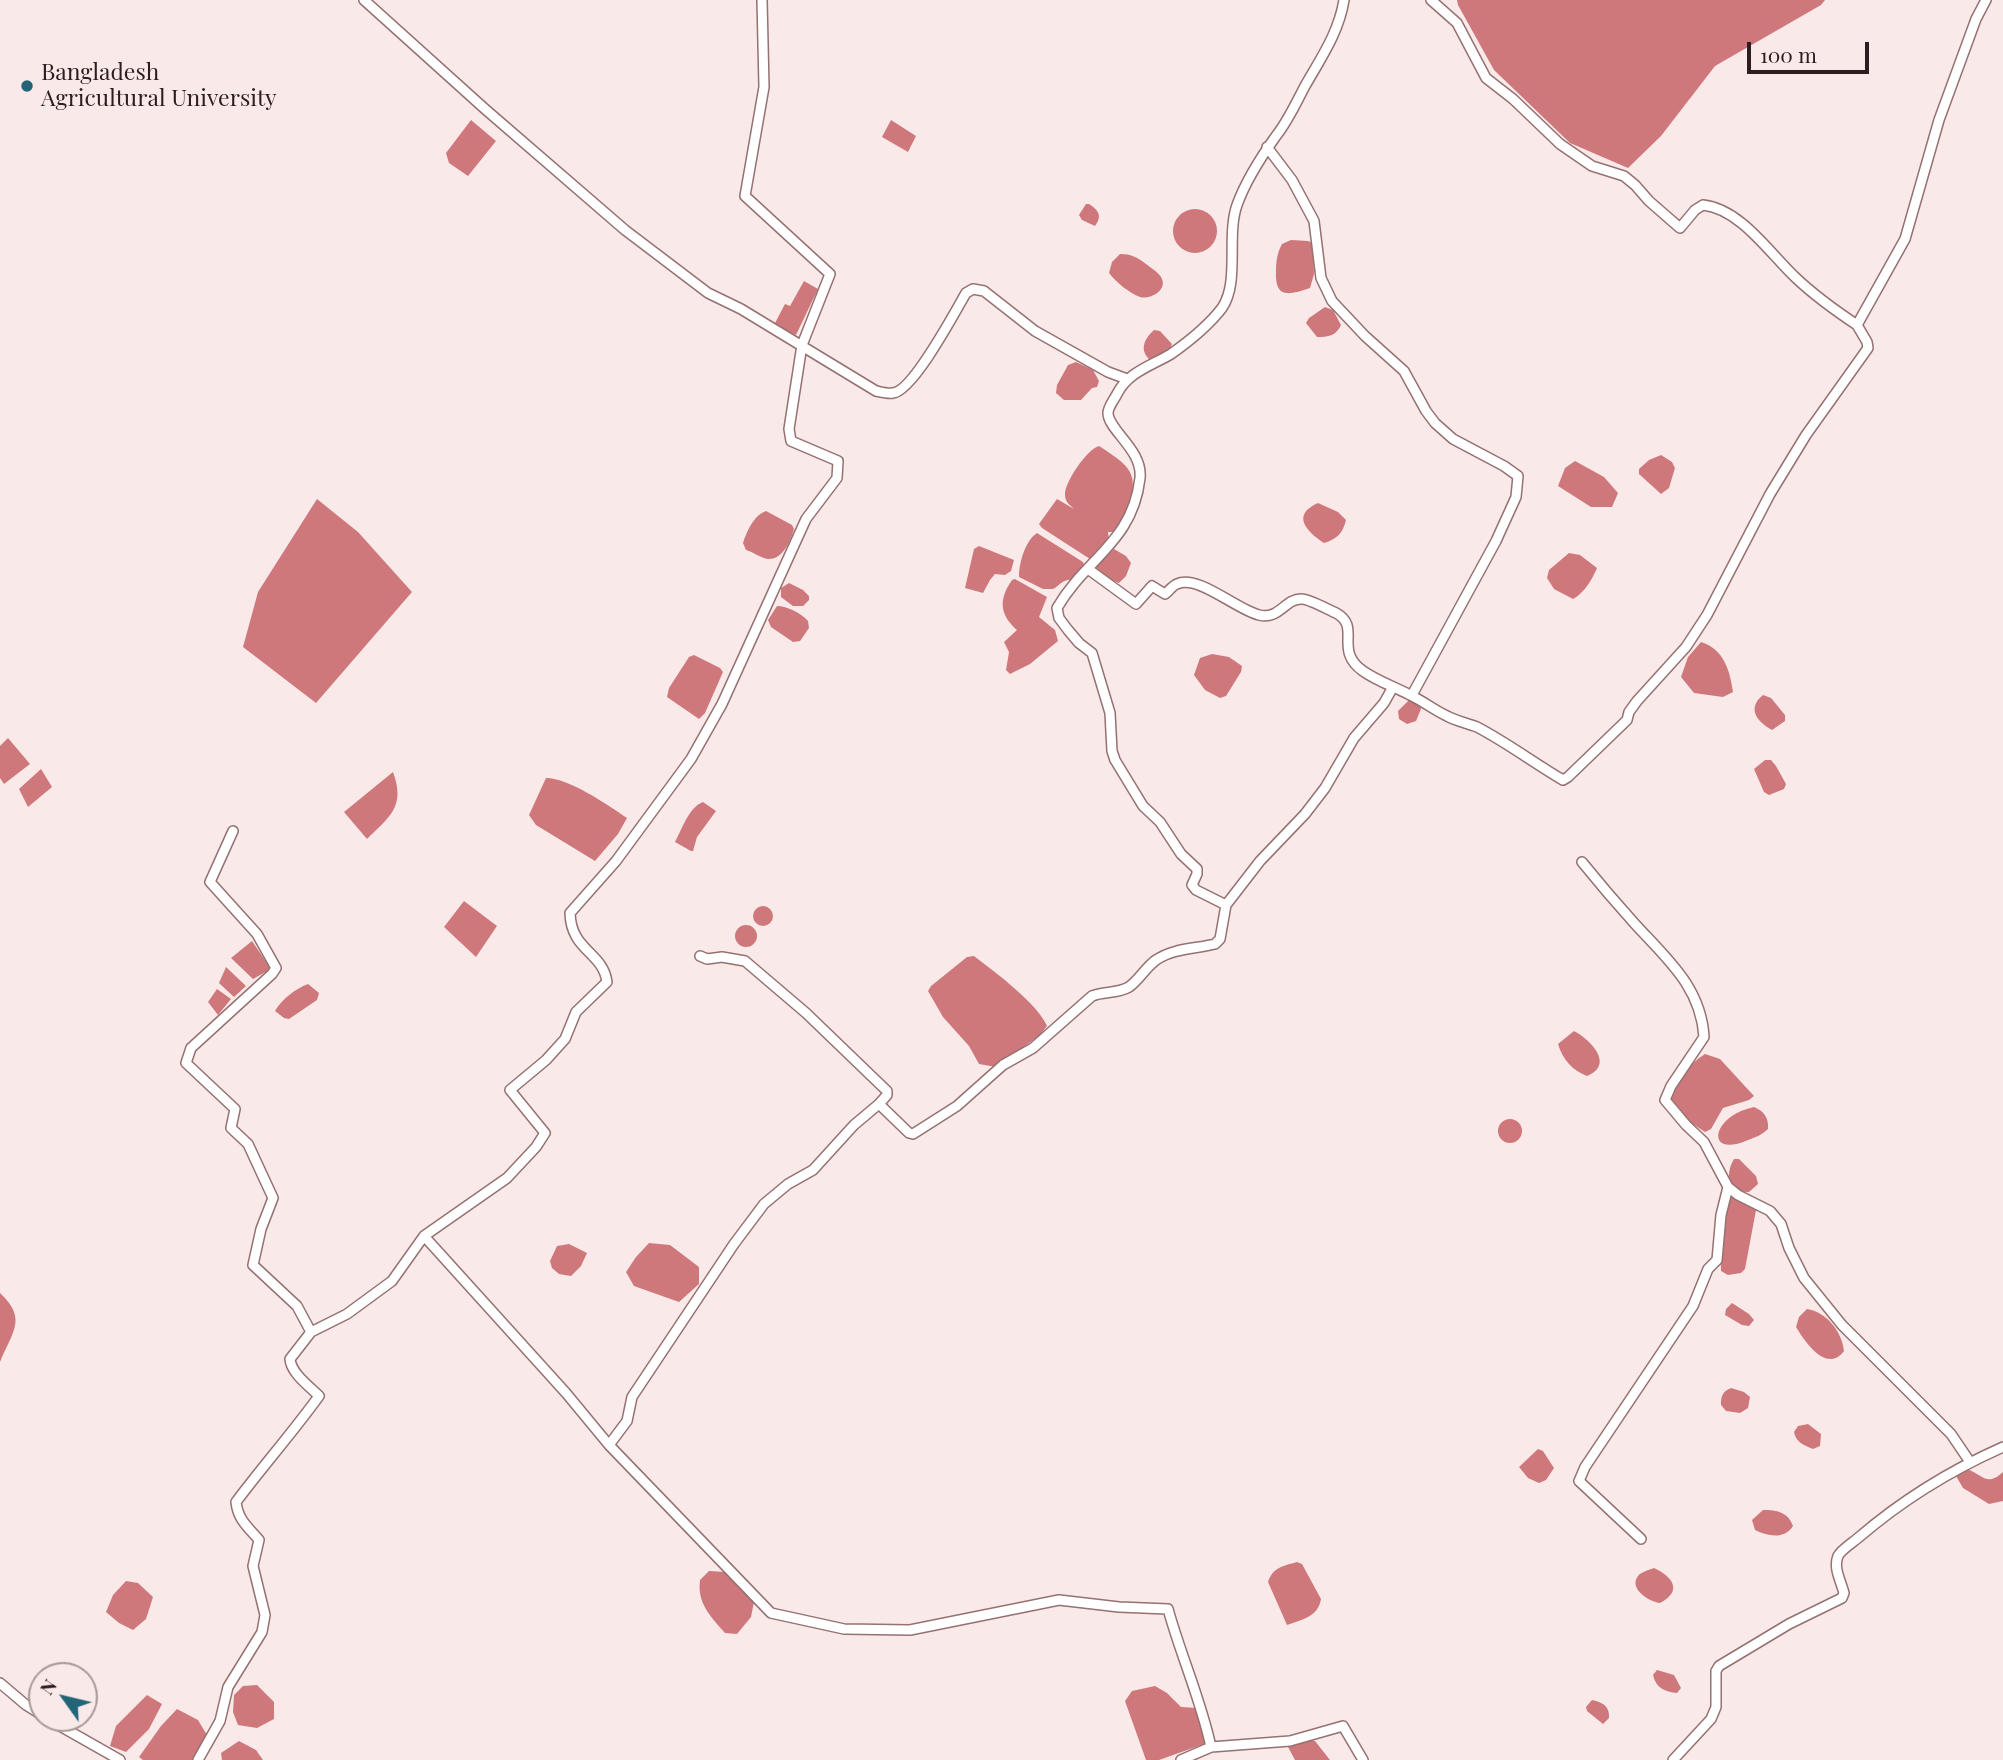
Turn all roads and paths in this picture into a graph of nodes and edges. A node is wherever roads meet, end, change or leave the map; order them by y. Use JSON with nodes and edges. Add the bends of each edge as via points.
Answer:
{"nodes":[{"id":1,"x":363,"y":0,"type":"edge"},
{"id":2,"x":762,"y":0,"type":"edge"},
{"id":3,"x":1344,"y":0,"type":"edge"},
{"id":4,"x":1432,"y":0,"type":"edge"},
{"id":5,"x":1986,"y":0,"type":"edge"},
{"id":6,"x":1267,"y":147,"type":"junction"},
{"id":7,"x":1857,"y":325,"type":"junction"},
{"id":8,"x":802,"y":345,"type":"junction"},
{"id":9,"x":1127,"y":379,"type":"junction"},
{"id":10,"x":1088,"y":569,"type":"junction"},
{"id":11,"x":1394,"y":687,"type":"junction"},
{"id":12,"x":1412,"y":695,"type":"junction"},
{"id":13,"x":233,"y":831,"type":"dead end"},
{"id":14,"x":1582,"y":862,"type":"dead end"},
{"id":15,"x":1226,"y":905,"type":"junction"},
{"id":16,"x":700,"y":956,"type":"dead end"},
{"id":17,"x":879,"y":1104,"type":"junction"},
{"id":18,"x":1728,"y":1187,"type":"junction"},
{"id":19,"x":424,"y":1236,"type":"junction"},
{"id":20,"x":311,"y":1332,"type":"junction"},
{"id":21,"x":609,"y":1445,"type":"junction"},
{"id":22,"x":2003,"y":1447,"type":"edge"},
{"id":23,"x":1970,"y":1462,"type":"junction"},
{"id":24,"x":1642,"y":1539,"type":"dead end"},
{"id":25,"x":0,"y":1683,"type":"edge"},
{"id":26,"x":28,"y":1706,"type":"edge"},
{"id":27,"x":68,"y":1732,"type":"edge"},
{"id":28,"x":1211,"y":1747,"type":"junction"},
{"id":29,"x":120,"y":1760,"type":"edge"},
{"id":30,"x":198,"y":1760,"type":"edge"},
{"id":31,"x":1181,"y":1760,"type":"edge"},
{"id":32,"x":1363,"y":1760,"type":"edge"},
{"id":33,"x":1673,"y":1760,"type":"edge"}],
"edges":[{"from":1,"to":8,"type":"street","via":[[625,230],[708,293]]},
{"from":2,"to":8,"type":"street","via":[[764,87],[745,196],[830,274]]},
{"from":3,"to":6,"type":"street","via":[[1342,15],[1322,57]]},
{"from":4,"to":7,"type":"street","via":[[1458,23],[1486,79],[1559,144],[1592,166],[1624,176],[1680,228],[1695,210],[1715,206],[1751,231],[1797,280]]},
{"from":5,"to":7,"type":"street","via":[[1939,120],[1905,239]]},
{"from":6,"to":9,"type":"street","via":[[1234,215],[1231,284],[1225,303],[1210,322],[1171,354]]},
{"from":6,"to":12,"type":"street","via":[[1314,221],[1321,278],[1332,301],[1404,371],[1426,411],[1453,439],[1518,476],[1516,497],[1486,562]]},
{"from":7,"to":12,"type":"street","via":[[1868,348],[1806,435],[1707,615],[1686,647],[1637,701],[1627,720],[1568,777],[1563,780],[1478,728],[1448,717]]},
{"from":8,"to":9,"type":"street","via":[[876,391],[893,393],[920,368],[966,293],[973,289],[996,300],[1035,331]]},
{"from":8,"to":19,"type":"street","via":[[791,441],[838,461],[837,478],[806,519],[722,704],[691,759],[616,861],[570,913],[570,927],[605,970],[607,982],[576,1012],[565,1040],[510,1090],[545,1133],[507,1178]]},
{"from":9,"to":10,"type":"street","via":[[1108,415],[1138,460],[1141,476],[1123,529]]},
{"from":10,"to":11,"type":"street","via":[[1136,604],[1152,586],[1165,594],[1178,583],[1203,586],[1263,616],[1278,613],[1302,598],[1344,618],[1350,659]]},
{"from":10,"to":15,"type":"street","via":[[1069,587],[1057,608],[1068,630],[1092,653],[1110,713],[1115,761],[1143,806],[1197,869],[1192,885]]},
{"from":11,"to":12,"type":"street"},
{"from":11,"to":15,"type":"street","via":[[1305,814]]},
{"from":13,"to":20,"type":"street","via":[[210,882],[257,934],[276,968],[191,1048],[186,1063],[234,1109],[231,1128],[248,1144],[273,1198],[253,1265],[297,1307]]},
{"from":14,"to":18,"type":"street","via":[[1679,970],[1695,998],[1704,1037],[1665,1100],[1704,1142]]},
{"from":15,"to":17,"type":"street","via":[[1220,939],[1214,944],[1170,953],[1155,960],[1129,986],[1092,996],[1033,1048],[1003,1065],[957,1106],[914,1134]]},
{"from":16,"to":17,"type":"street","via":[[745,961],[768,979],[887,1091]]},
{"from":17,"to":21,"type":"street","via":[[813,1170],[764,1204],[632,1397],[627,1421]]},
{"from":18,"to":23,"type":"street","via":[[1770,1211],[1781,1224],[1804,1278],[1819,1297],[1867,1352],[1951,1434]]},
{"from":18,"to":24,"type":"street","via":[[1717,1260],[1708,1269],[1693,1306],[1579,1481]]},
{"from":19,"to":20,"type":"street","via":[[392,1281]]},
{"from":19,"to":21,"type":"street"},
{"from":20,"to":30,"type":"street","via":[[289,1364],[319,1396],[236,1502],[243,1524],[259,1540],[253,1566],[265,1615],[262,1632],[228,1687],[220,1721]]},
{"from":21,"to":28,"type":"street","via":[[771,1613],[844,1629],[910,1630],[1059,1600],[1168,1609]]},
{"from":22,"to":23,"type":"street"},
{"from":23,"to":33,"type":"street","via":[[1915,1495],[1839,1555],[1836,1568],[1842,1598],[1719,1666],[1711,1718]]},
{"from":25,"to":26,"type":"street"},
{"from":27,"to":29,"type":"street"},
{"from":28,"to":31,"type":"street"},
{"from":28,"to":32,"type":"street","via":[[1290,1741],[1343,1726]]}]}
